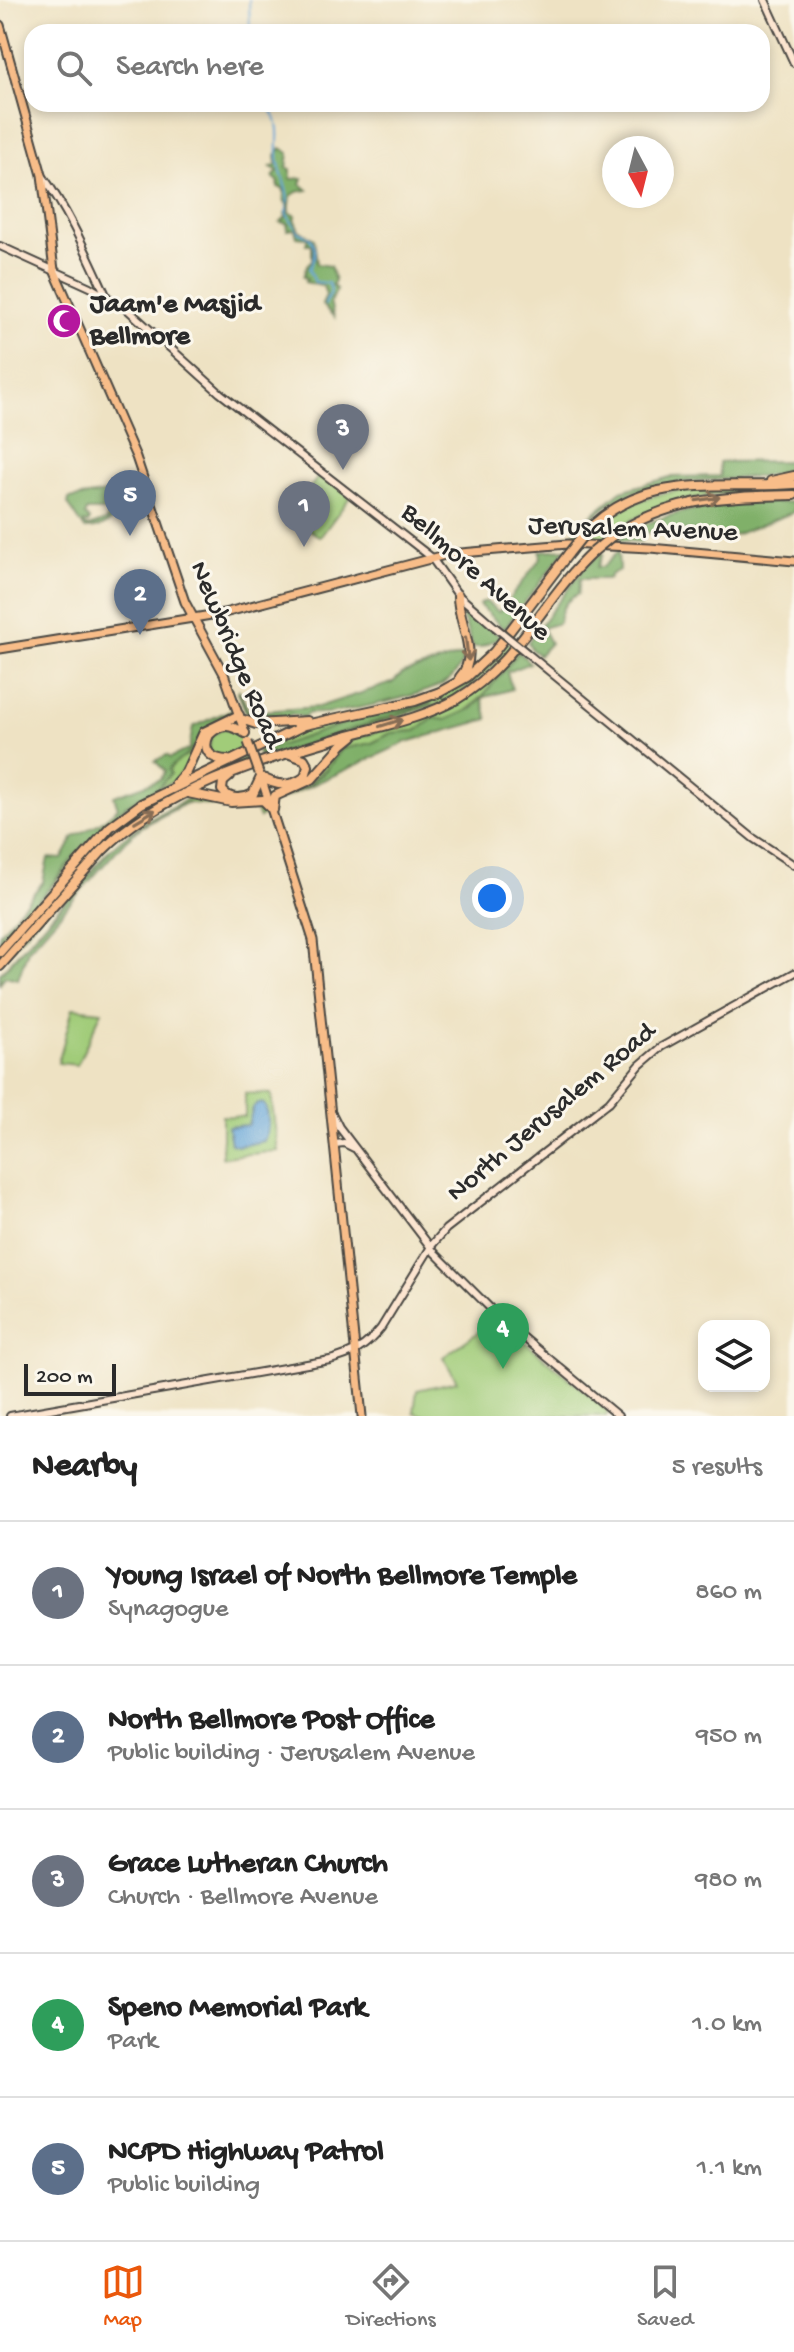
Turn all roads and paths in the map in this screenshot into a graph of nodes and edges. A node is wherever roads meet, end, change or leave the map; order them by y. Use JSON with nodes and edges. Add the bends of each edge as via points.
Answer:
{"nodes":[{"id":1,"x":765,"y":0,"type":"edge"},
{"id":2,"x":0,"y":25,"type":"edge"},
{"id":3,"x":794,"y":63,"type":"edge"},
{"id":4,"x":24,"y":111,"type":"edge"},
{"id":5,"x":24,"y":112,"type":"edge"},
{"id":6,"x":42,"y":175,"type":"junction"},
{"id":7,"x":0,"y":246,"type":"edge"},
{"id":8,"x":54,"y":270,"type":"junction"},
{"id":9,"x":106,"y":295,"type":"junction"},
{"id":10,"x":794,"y":476,"type":"edge"},
{"id":11,"x":794,"y":484,"type":"edge"},
{"id":12,"x":713,"y":486,"type":"junction"},
{"id":13,"x":794,"y":495,"type":"edge"},
{"id":14,"x":431,"y":557,"type":"junction"},
{"id":15,"x":794,"y":561,"type":"edge"},
{"id":16,"x":458,"y":595,"type":"junction"},
{"id":17,"x":194,"y":618,"type":"junction"},
{"id":18,"x":0,"y":649,"type":"edge"},
{"id":19,"x":440,"y":692,"type":"junction"},
{"id":20,"x":339,"y":716,"type":"junction"},
{"id":21,"x":240,"y":717,"type":"junction"},
{"id":22,"x":355,"y":734,"type":"junction"},
{"id":23,"x":247,"y":737,"type":"junction"},
{"id":24,"x":290,"y":754,"type":"junction"},
{"id":25,"x":233,"y":759,"type":"junction"},
{"id":26,"x":234,"y":773,"type":"junction"},
{"id":27,"x":260,"y":775,"type":"junction"},
{"id":28,"x":162,"y":793,"type":"junction"},
{"id":29,"x":187,"y":793,"type":"junction"},
{"id":30,"x":273,"y":810,"type":"junction"},
{"id":31,"x":794,"y":865,"type":"edge"},
{"id":32,"x":22,"y":927,"type":"junction"},
{"id":33,"x":0,"y":946,"type":"edge"},
{"id":34,"x":0,"y":952,"type":"edge"},
{"id":35,"x":0,"y":966,"type":"edge"},
{"id":36,"x":794,"y":973,"type":"edge"},
{"id":37,"x":331,"y":1112,"type":"junction"},
{"id":38,"x":335,"y":1144,"type":"junction"},
{"id":39,"x":357,"y":1150,"type":"junction"},
{"id":40,"x":430,"y":1248,"type":"junction"},
{"id":41,"x":356,"y":1352,"type":"junction"},
{"id":42,"x":10,"y":1416,"type":"edge"},
{"id":43,"x":362,"y":1416,"type":"edge"},
{"id":44,"x":618,"y":1416,"type":"edge"}],
"edges":[{"from":1,"to":3,"type":"main road"},
{"from":2,"to":4,"type":"main road","name":"Newbridge Road"},
{"from":5,"to":6,"type":"main road","name":"Newbridge Road"},
{"from":6,"to":8,"type":"main road","name":"Newbridge Road"},
{"from":6,"to":9,"type":"main road"},
{"from":7,"to":8,"type":"main road","name":"Bellmore Avenue"},
{"from":8,"to":9,"type":"main road","name":"Bellmore Avenue"},
{"from":8,"to":17,"type":"main road","name":"Newbridge Road","via":[[136,457]]},
{"from":9,"to":14,"type":"main road","name":"Bellmore Avenue","via":[[220,393]]},
{"from":10,"to":12,"type":"highway"},
{"from":11,"to":12,"type":"highway"},
{"from":12,"to":19,"type":"highway","bridge":true,"via":[[642,494],[609,512],[585,533],[489,657]]},
{"from":22,"to":13,"type":"highway","one_way":true,"bridge":true,"via":[[426,713],[474,688],[504,660],[593,552],[645,517],[687,502]]},
{"from":14,"to":15,"type":"main road","name":"Jerusalem Avenue","via":[[568,544]]},
{"from":14,"to":16,"type":"main road","name":"Bellmore Avenue"},
{"from":14,"to":17,"type":"main road","name":"Jerusalem Avenue"},
{"from":16,"to":19,"type":"highway","one_way":true,"via":[[469,659],[462,675]]},
{"from":16,"to":31,"type":"main road","name":"Bellmore Avenue","bridge":true,"via":[[753,838]]},
{"from":17,"to":18,"type":"main road","name":"Jerusalem Avenue"},
{"from":17,"to":21,"type":"main road","name":"Newbridge Road"},
{"from":19,"to":20,"type":"highway"},
{"from":20,"to":21,"type":"highway","via":[[287,723],[251,723]]},
{"from":20,"to":25,"type":"highway","via":[[305,725]]},
{"from":21,"to":23,"type":"main road","name":"Newbridge Road"},
{"from":21,"to":28,"type":"highway","via":[[204,732],[186,772]]},
{"from":22,"to":24,"type":"highway"},
{"from":22,"to":30,"type":"highway","via":[[312,779],[275,796]]},
{"from":23,"to":25,"type":"highway","via":[[224,725],[207,738],[212,756]]},
{"from":23,"to":27,"type":"main road","name":"Newbridge Road","bridge":true},
{"from":24,"to":26,"type":"highway"},
{"from":24,"to":27,"type":"highway","via":[[306,762],[308,770],[301,780],[278,785]]},
{"from":25,"to":28,"type":"highway"},
{"from":26,"to":27,"type":"highway","via":[[221,787],[235,798],[253,794]]},
{"from":26,"to":29,"type":"highway"},
{"from":27,"to":30,"type":"main road","name":"Newbridge Road"},
{"from":28,"to":32,"type":"highway","via":[[110,827]]},
{"from":29,"to":30,"type":"highway","via":[[231,802],[264,800]]},
{"from":35,"to":29,"type":"highway","one_way":true,"via":[[117,836]]},
{"from":30,"to":37,"type":"main road","name":"Newbridge Road","via":[[313,940]]},
{"from":32,"to":33,"type":"highway"},
{"from":32,"to":34,"type":"highway"},
{"from":36,"to":40,"type":"main road","name":"North Jerusalem Road","via":[[661,1047],[609,1102],[442,1232]]},
{"from":37,"to":38,"type":"main road","name":"Newbridge Road"},
{"from":37,"to":39,"type":"main road"},
{"from":38,"to":39,"type":"main road"},
{"from":38,"to":41,"type":"main road","name":"Newbridge Road"},
{"from":39,"to":40,"type":"main road"},
{"from":40,"to":41,"type":"main road","name":"North Jerusalem Road","via":[[381,1328]]},
{"from":40,"to":44,"type":"main road","via":[[499,1317]]},
{"from":41,"to":42,"type":"main road","name":"North Jerusalem Road"},
{"from":41,"to":43,"type":"main road","name":"Newbridge Road"}]}
